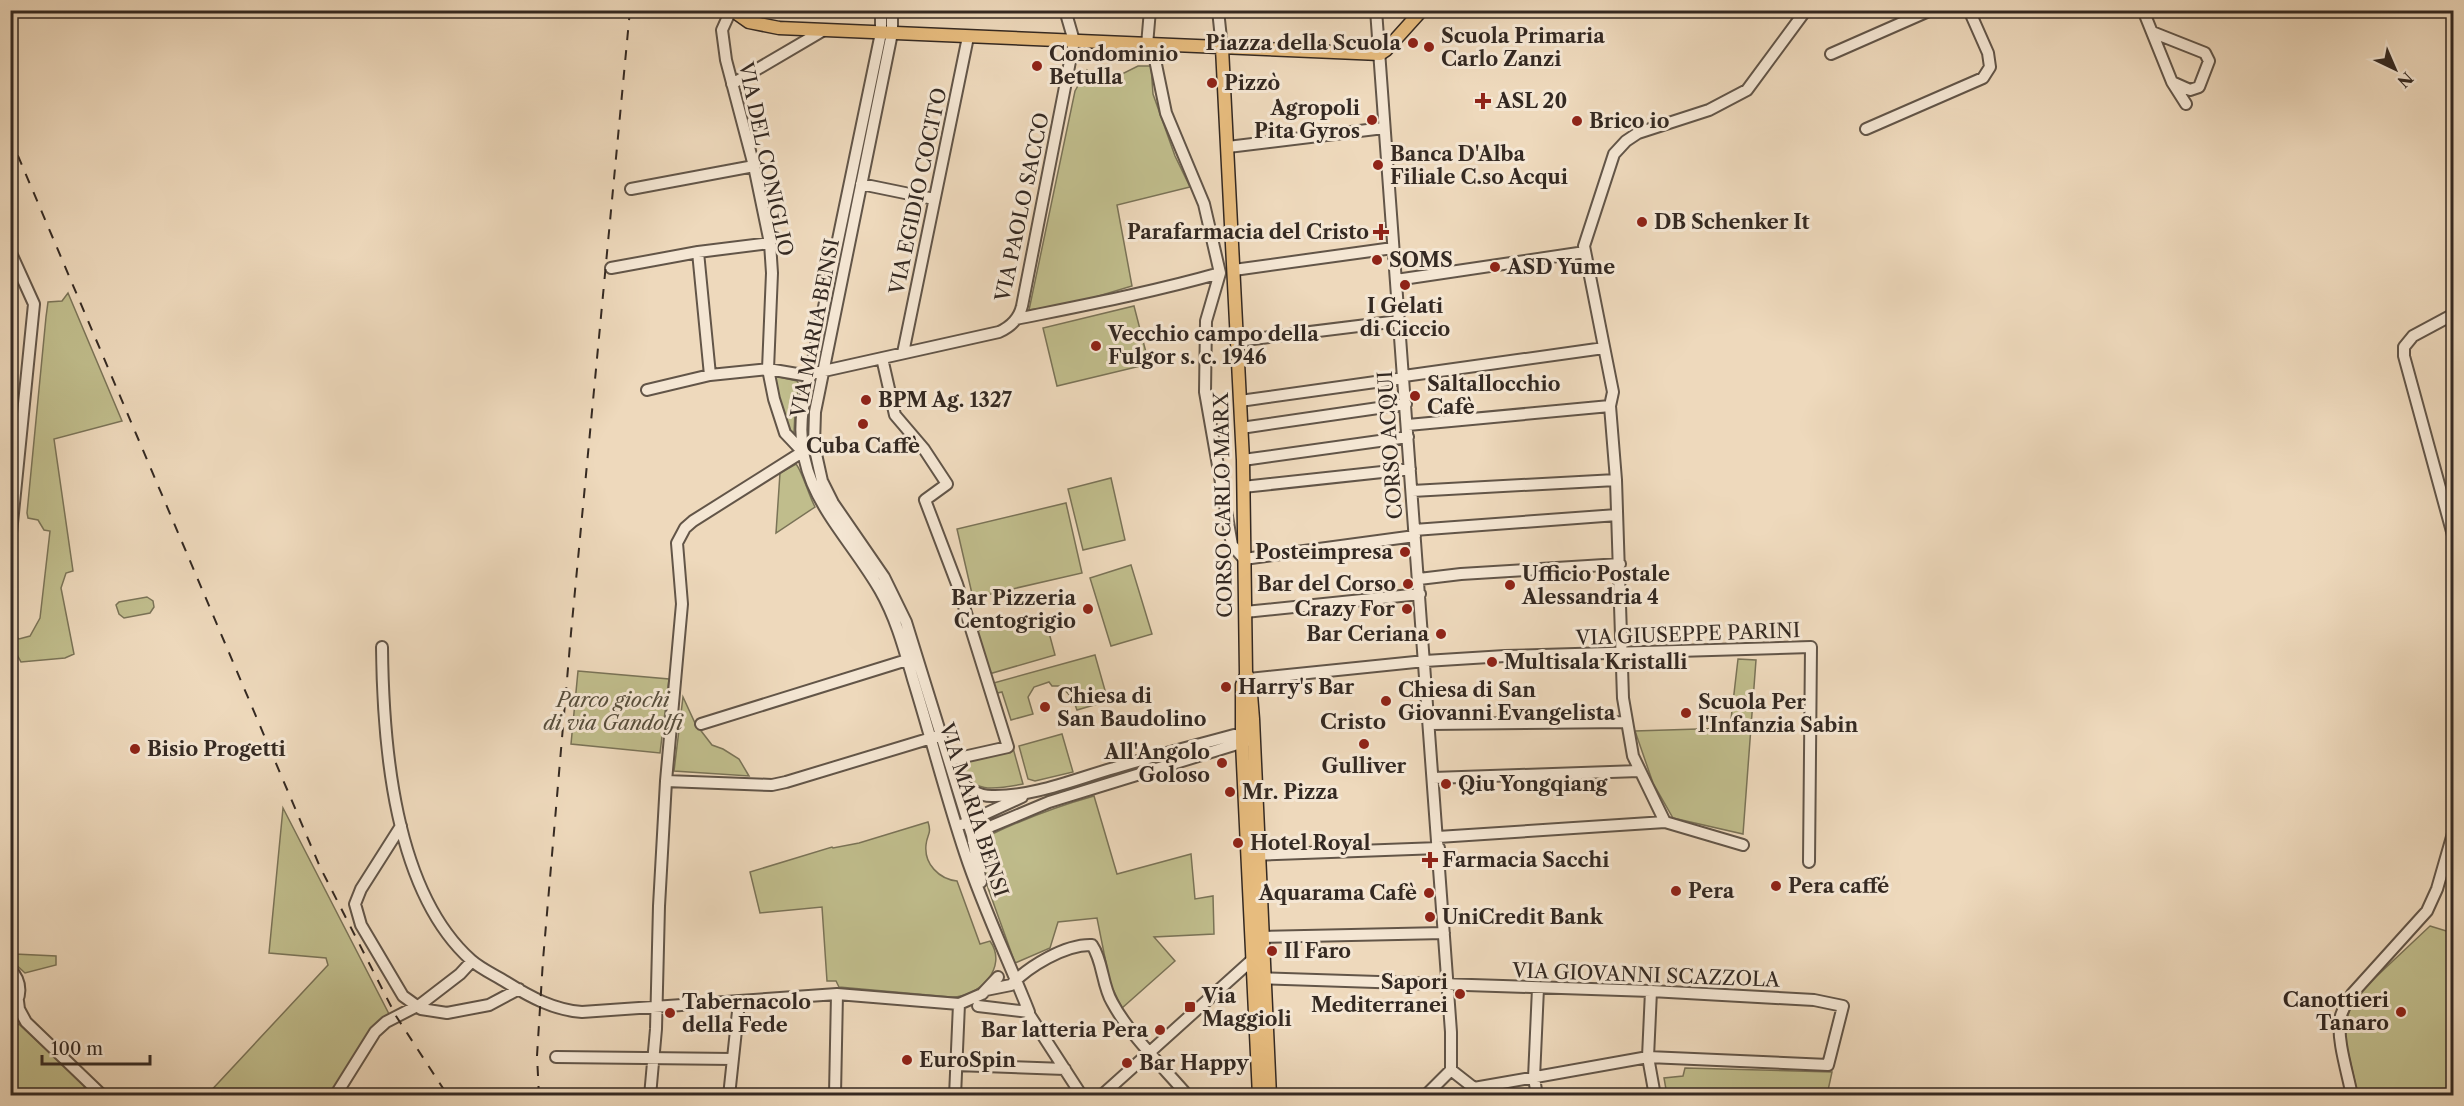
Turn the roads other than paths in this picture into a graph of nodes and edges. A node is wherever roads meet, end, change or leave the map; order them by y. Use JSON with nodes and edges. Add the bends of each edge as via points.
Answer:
{"nodes":[{"id":1,"x":881,"y":10,"type":"edge"},
{"id":2,"x":892,"y":10,"type":"edge"},
{"id":3,"x":1065,"y":10,"type":"edge"},
{"id":4,"x":1150,"y":10,"type":"edge"},
{"id":5,"x":1218,"y":10,"type":"edge"},
{"id":6,"x":1224,"y":10,"type":"edge"},
{"id":7,"x":1376,"y":10,"type":"edge"},
{"id":8,"x":1422,"y":10,"type":"edge"},
{"id":9,"x":1806,"y":10,"type":"edge"},
{"id":10,"x":1931,"y":10,"type":"edge"},
{"id":11,"x":1969,"y":10,"type":"edge"},
{"id":12,"x":2143,"y":10,"type":"edge"},
{"id":13,"x":729,"y":14,"type":"edge"},
{"id":14,"x":824,"y":30,"type":"junction"},
{"id":15,"x":2152,"y":32,"type":"junction"},
{"id":16,"x":886,"y":33,"type":"junction"},
{"id":17,"x":968,"y":37,"type":"junction"},
{"id":18,"x":1074,"y":42,"type":"junction"},
{"id":19,"x":1150,"y":45,"type":"junction"},
{"id":20,"x":1222,"y":48,"type":"junction"},
{"id":21,"x":1380,"y":54,"type":"junction"},
{"id":22,"x":1831,"y":54,"type":"dead end"},
{"id":23,"x":2172,"y":82,"type":"junction"},
{"id":24,"x":732,"y":84,"type":"junction"},
{"id":25,"x":2187,"y":104,"type":"dead end"},
{"id":26,"x":1384,"y":128,"type":"junction"},
{"id":27,"x":1866,"y":129,"type":"dead end"},
{"id":28,"x":1228,"y":147,"type":"junction"},
{"id":29,"x":754,"y":166,"type":"junction"},
{"id":30,"x":861,"y":184,"type":"junction"},
{"id":31,"x":632,"y":189,"type":"dead end"},
{"id":32,"x":934,"y":199,"type":"junction"},
{"id":33,"x":770,"y":243,"type":"junction"},
{"id":34,"x":1393,"y":248,"type":"junction"},
{"id":35,"x":10,"y":251,"type":"edge"},
{"id":36,"x":698,"y":252,"type":"junction"},
{"id":37,"x":1585,"y":252,"type":"junction"},
{"id":38,"x":610,"y":268,"type":"dead end"},
{"id":39,"x":1234,"y":270,"type":"junction"},
{"id":40,"x":1220,"y":273,"type":"junction"},
{"id":41,"x":1396,"y":280,"type":"junction"},
{"id":42,"x":2454,"y":314,"type":"edge"},
{"id":43,"x":1016,"y":319,"type":"junction"},
{"id":44,"x":1399,"y":321,"type":"junction"},
{"id":45,"x":1237,"y":341,"type":"junction"},
{"id":46,"x":1604,"y":348,"type":"junction"},
{"id":47,"x":903,"y":353,"type":"junction"},
{"id":48,"x":882,"y":358,"type":"junction"},
{"id":49,"x":768,"y":369,"type":"junction"},
{"id":50,"x":824,"y":371,"type":"junction"},
{"id":51,"x":810,"y":373,"type":"junction"},
{"id":52,"x":710,"y":375,"type":"junction"},
{"id":53,"x":1404,"y":377,"type":"junction"},
{"id":54,"x":647,"y":390,"type":"dead end"},
{"id":55,"x":1240,"y":401,"type":"junction"},
{"id":56,"x":1407,"y":404,"type":"junction"},
{"id":57,"x":1610,"y":406,"type":"junction"},
{"id":58,"x":1408,"y":425,"type":"junction"},
{"id":59,"x":1241,"y":428,"type":"junction"},
{"id":60,"x":1408,"y":437,"type":"junction"},
{"id":61,"x":814,"y":445,"type":"junction"},
{"id":62,"x":802,"y":451,"type":"junction"},
{"id":63,"x":1243,"y":460,"type":"junction"},
{"id":64,"x":1410,"y":469,"type":"junction"},
{"id":65,"x":1616,"y":480,"type":"junction"},
{"id":66,"x":1243,"y":487,"type":"junction"},
{"id":67,"x":13,"y":489,"type":"edge"},
{"id":68,"x":1412,"y":491,"type":"junction"},
{"id":69,"x":1617,"y":515,"type":"junction"},
{"id":70,"x":1414,"y":533,"type":"junction"},
{"id":71,"x":2454,"y":539,"type":"edge"},
{"id":72,"x":10,"y":543,"type":"edge"},
{"id":73,"x":1244,"y":559,"type":"junction"},
{"id":74,"x":1620,"y":564,"type":"junction"},
{"id":75,"x":1419,"y":579,"type":"junction"},
{"id":76,"x":1420,"y":594,"type":"junction"},
{"id":77,"x":1245,"y":612,"type":"junction"},
{"id":78,"x":382,"y":647,"type":"dead end"},
{"id":79,"x":1621,"y":654,"type":"junction"},
{"id":80,"x":907,"y":660,"type":"junction"},
{"id":81,"x":1425,"y":661,"type":"junction"},
{"id":82,"x":1248,"y":676,"type":"junction"},
{"id":83,"x":1627,"y":722,"type":"junction"},
{"id":84,"x":701,"y":724,"type":"dead end"},
{"id":85,"x":1430,"y":724,"type":"junction"},
{"id":86,"x":936,"y":736,"type":"junction"},
{"id":87,"x":1246,"y":738,"type":"junction"},
{"id":88,"x":950,"y":760,"type":"junction"},
{"id":89,"x":1639,"y":771,"type":"junction"},
{"id":90,"x":1433,"y":778,"type":"junction"},
{"id":91,"x":666,"y":781,"type":"junction"},
{"id":92,"x":1033,"y":792,"type":"junction"},
{"id":93,"x":968,"y":821,"type":"junction"},
{"id":94,"x":1665,"y":822,"type":"junction"},
{"id":95,"x":401,"y":826,"type":"junction"},
{"id":96,"x":2454,"y":830,"type":"edge"},
{"id":97,"x":959,"y":831,"type":"junction"},
{"id":98,"x":973,"y":838,"type":"junction"},
{"id":99,"x":1438,"y":842,"type":"junction"},
{"id":100,"x":1743,"y":845,"type":"dead end"},
{"id":101,"x":1253,"y":855,"type":"junction"},
{"id":102,"x":1809,"y":862,"type":"dead end"},
{"id":103,"x":990,"y":920,"type":"junction"},
{"id":104,"x":1444,"y":933,"type":"junction"},
{"id":105,"x":1262,"y":937,"type":"junction"},
{"id":106,"x":1001,"y":949,"type":"junction"},
{"id":107,"x":1258,"y":959,"type":"junction"},
{"id":108,"x":472,"y":962,"type":"junction"},
{"id":109,"x":10,"y":969,"type":"edge"},
{"id":110,"x":1013,"y":973,"type":"junction"},
{"id":111,"x":1000,"y":978,"type":"junction"},
{"id":112,"x":1259,"y":978,"type":"junction"},
{"id":113,"x":1448,"y":984,"type":"junction"},
{"id":114,"x":1538,"y":988,"type":"junction"},
{"id":115,"x":519,"y":989,"type":"junction"},
{"id":116,"x":1651,"y":991,"type":"junction"},
{"id":117,"x":837,"y":994,"type":"junction"},
{"id":118,"x":18,"y":1001,"type":"junction"},
{"id":119,"x":739,"y":1002,"type":"junction"},
{"id":120,"x":959,"y":1004,"type":"junction"},
{"id":121,"x":978,"y":1006,"type":"dead end"},
{"id":122,"x":416,"y":1007,"type":"junction"},
{"id":123,"x":657,"y":1008,"type":"junction"},
{"id":124,"x":1029,"y":1012,"type":"junction"},
{"id":125,"x":10,"y":1014,"type":"edge"},
{"id":126,"x":26,"y":1022,"type":"junction"},
{"id":127,"x":1149,"y":1052,"type":"junction"},
{"id":128,"x":556,"y":1057,"type":"dead end"},
{"id":129,"x":1648,"y":1057,"type":"junction"},
{"id":130,"x":653,"y":1059,"type":"junction"},
{"id":131,"x":733,"y":1059,"type":"junction"},
{"id":132,"x":956,"y":1065,"type":"junction"},
{"id":133,"x":1065,"y":1069,"type":"junction"},
{"id":134,"x":1450,"y":1070,"type":"junction"},
{"id":135,"x":1534,"y":1078,"type":"junction"},
{"id":136,"x":835,"y":1094,"type":"dead end"},
{"id":137,"x":103,"y":1095,"type":"edge"},
{"id":138,"x":335,"y":1095,"type":"edge"},
{"id":139,"x":650,"y":1095,"type":"edge"},
{"id":140,"x":729,"y":1095,"type":"edge"},
{"id":141,"x":955,"y":1095,"type":"edge"},
{"id":142,"x":1082,"y":1095,"type":"edge"},
{"id":143,"x":1101,"y":1095,"type":"edge"},
{"id":144,"x":1188,"y":1095,"type":"edge"},
{"id":145,"x":1259,"y":1095,"type":"edge"},
{"id":146,"x":1270,"y":1095,"type":"edge"},
{"id":147,"x":1425,"y":1095,"type":"edge"},
{"id":148,"x":1537,"y":1095,"type":"edge"},
{"id":149,"x":1655,"y":1095,"type":"edge"},
{"id":150,"x":2352,"y":1095,"type":"edge"}],
"edges":[{"from":1,"to":16,"type":"street","name":"VIA MARIA BENSI"},
{"from":2,"to":16,"type":"street","name":"VIA MARIA BENSI"},
{"from":3,"to":18,"type":"street","name":"VIA PAOLO SACCO"},
{"from":4,"to":19,"type":"street"},
{"from":5,"to":20,"type":"street","name":"CORSO CARLO MARX"},
{"from":6,"to":20,"type":"street","name":"CORSO CARLO MARX"},
{"from":7,"to":21,"type":"street","name":"CORSO ACQUI"},
{"from":8,"to":21,"type":"main road"},
{"from":9,"to":37,"type":"street","via":[[1747,90],[1709,110],[1638,133],[1614,154]]},
{"from":10,"to":22,"type":"street"},
{"from":11,"to":27,"type":"street","via":[[1988,53],[1990,67],[1983,78]]},
{"from":12,"to":15,"type":"street"},
{"from":13,"to":14,"type":"main road","via":[[762,26]]},
{"from":13,"to":24,"type":"street","name":"VIA DEL CONIGLIO","via":[[722,30]]},
{"from":14,"to":16,"type":"main road"},
{"from":14,"to":24,"type":"street"},
{"from":15,"to":23,"type":"street"},
{"from":15,"to":23,"type":"street","via":[[2205,53],[2209,61],[2199,87],[2190,90]]},
{"from":16,"to":17,"type":"main road"},
{"from":16,"to":30,"type":"street","name":"VIA MARIA BENSI"},
{"from":16,"to":51,"type":"street","name":"VIA MARIA BENSI"},
{"from":17,"to":18,"type":"main road"},
{"from":17,"to":32,"type":"street","name":"VIA EGIDIO COCITO"},
{"from":18,"to":19,"type":"main road"},
{"from":18,"to":43,"type":"street","name":"VIA PAOLO SACCO","via":[[1022,306]]},
{"from":19,"to":20,"type":"main road"},
{"from":19,"to":40,"type":"street","via":[[1166,113],[1204,204]]},
{"from":20,"to":21,"type":"main road"},
{"from":20,"to":28,"type":"main road","name":"CORSO CARLO MARX"},
{"from":21,"to":26,"type":"street","name":"CORSO ACQUI"},
{"from":23,"to":25,"type":"street"},
{"from":24,"to":29,"type":"street","name":"VIA DEL CONIGLIO"},
{"from":26,"to":28,"type":"street"},
{"from":26,"to":34,"type":"street","name":"CORSO ACQUI"},
{"from":28,"to":39,"type":"main road","name":"CORSO CARLO MARX"},
{"from":29,"to":31,"type":"street"},
{"from":29,"to":33,"type":"street","name":"VIA DEL CONIGLIO"},
{"from":30,"to":32,"type":"street"},
{"from":30,"to":50,"type":"street","name":"VIA MARIA BENSI"},
{"from":32,"to":47,"type":"street","name":"VIA EGIDIO COCITO"},
{"from":33,"to":36,"type":"street"},
{"from":33,"to":49,"type":"street","name":"VIA DEL CONIGLIO"},
{"from":34,"to":39,"type":"street"},
{"from":34,"to":41,"type":"street","name":"CORSO ACQUI"},
{"from":35,"to":67,"type":"street","via":[[34,303]]},
{"from":36,"to":38,"type":"street"},
{"from":36,"to":52,"type":"street"},
{"from":37,"to":41,"type":"street"},
{"from":37,"to":46,"type":"street"},
{"from":39,"to":45,"type":"main road","name":"CORSO CARLO MARX"},
{"from":40,"to":43,"type":"street"},
{"from":40,"to":73,"type":"street","via":[[1206,321],[1205,392],[1228,531],[1232,546]]},
{"from":41,"to":44,"type":"street","name":"CORSO ACQUI"},
{"from":42,"to":71,"type":"street","via":[[2413,336],[2404,347],[2404,356]]},
{"from":43,"to":47,"type":"street","name":"VIA PAOLO SACCO","via":[[1001,331]]},
{"from":44,"to":45,"type":"street"},
{"from":44,"to":53,"type":"street","name":"CORSO ACQUI"},
{"from":45,"to":55,"type":"main road","name":"CORSO CARLO MARX"},
{"from":46,"to":53,"type":"street"},
{"from":46,"to":57,"type":"street","via":[[1613,392]]},
{"from":47,"to":48,"type":"street","name":"VIA PAOLO SACCO"},
{"from":48,"to":50,"type":"street","name":"VIA PAOLO SACCO"},
{"from":48,"to":88,"type":"street","via":[[895,415],[947,484],[925,500],[957,584],[1008,747]]},
{"from":49,"to":51,"type":"street","name":"VIA PAOLO SACCO"},
{"from":49,"to":52,"type":"street","name":"VIA PAOLO SACCO"},
{"from":49,"to":62,"type":"street","name":"VIA DEL CONIGLIO","via":[[785,433]]},
{"from":50,"to":51,"type":"street","name":"VIA PAOLO SACCO"},
{"from":50,"to":61,"type":"street","name":"VIA MARIA BENSI","via":[[814,420]]},
{"from":51,"to":62,"type":"street","name":"VIA MARIA BENSI","via":[[802,415]]},
{"from":52,"to":54,"type":"street","name":"VIA PAOLO SACCO"},
{"from":53,"to":55,"type":"street"},
{"from":53,"to":56,"type":"street","name":"CORSO ACQUI"},
{"from":55,"to":59,"type":"main road","name":"CORSO CARLO MARX"},
{"from":56,"to":58,"type":"street","name":"CORSO ACQUI"},
{"from":56,"to":59,"type":"street"},
{"from":57,"to":58,"type":"street"},
{"from":57,"to":65,"type":"street"},
{"from":58,"to":60,"type":"street","name":"CORSO ACQUI"},
{"from":59,"to":63,"type":"main road","name":"CORSO CARLO MARX"},
{"from":60,"to":63,"type":"street"},
{"from":60,"to":64,"type":"street","name":"CORSO ACQUI"},
{"from":61,"to":62,"type":"street"},
{"from":61,"to":86,"type":"street","name":"VIA MARIA BENSI","via":[[827,492],[877,566],[904,616]]},
{"from":62,"to":80,"type":"street","name":"VIA MARIA BENSI","via":[[820,502],[885,599]]},
{"from":62,"to":91,"type":"street","via":[[693,521],[679,538],[682,604]]},
{"from":63,"to":66,"type":"main road","name":"CORSO CARLO MARX"},
{"from":64,"to":66,"type":"street"},
{"from":64,"to":68,"type":"street","name":"CORSO ACQUI"},
{"from":65,"to":68,"type":"street"},
{"from":65,"to":69,"type":"street"},
{"from":66,"to":73,"type":"main road","name":"CORSO CARLO MARX"},
{"from":67,"to":72,"type":"street"},
{"from":68,"to":70,"type":"street","name":"CORSO ACQUI"},
{"from":69,"to":70,"type":"street"},
{"from":69,"to":74,"type":"street"},
{"from":70,"to":73,"type":"street"},
{"from":70,"to":75,"type":"street","name":"CORSO ACQUI"},
{"from":73,"to":77,"type":"main road","name":"CORSO CARLO MARX"},
{"from":74,"to":75,"type":"street"},
{"from":74,"to":79,"type":"street"},
{"from":75,"to":76,"type":"street","name":"CORSO ACQUI"},
{"from":76,"to":77,"type":"street"},
{"from":76,"to":81,"type":"street","name":"CORSO ACQUI"},
{"from":77,"to":82,"type":"main road","name":"CORSO CARLO MARX"},
{"from":78,"to":95,"type":"street","via":[[386,741]]},
{"from":79,"to":81,"type":"street","name":"VIA GIUSEPPE PARINI"},
{"from":79,"to":83,"type":"street"},
{"from":79,"to":102,"type":"street","name":"VIA GIUSEPPE PARINI","via":[[1810,647]]},
{"from":80,"to":84,"type":"street"},
{"from":80,"to":86,"type":"street","name":"VIA MARIA BENSI"},
{"from":81,"to":82,"type":"street","name":"VIA GIUSEPPE PARINI"},
{"from":81,"to":85,"type":"street","name":"CORSO ACQUI"},
{"from":82,"to":87,"type":"main road","name":"CORSO CARLO MARX"},
{"from":83,"to":85,"type":"street"},
{"from":83,"to":89,"type":"street"},
{"from":85,"to":90,"type":"street","name":"CORSO ACQUI"},
{"from":86,"to":88,"type":"street","name":"VIA MARIA BENSI"},
{"from":86,"to":91,"type":"street","via":[[772,785]]},
{"from":86,"to":97,"type":"street","name":"VIA MARIA BENSI"},
{"from":87,"to":92,"type":"street","via":[[1134,762]]},
{"from":87,"to":98,"type":"street","via":[[1049,802],[987,828]]},
{"from":87,"to":101,"type":"main road","name":"CORSO CARLO MARX"},
{"from":88,"to":92,"type":"street","via":[[963,784],[982,795]]},
{"from":88,"to":93,"type":"street","name":"VIA MARIA BENSI"},
{"from":89,"to":90,"type":"street"},
{"from":89,"to":94,"type":"street"},
{"from":90,"to":99,"type":"street","name":"CORSO ACQUI"},
{"from":91,"to":123,"type":"street"},
{"from":92,"to":93,"type":"street"},
{"from":93,"to":97,"type":"street"},
{"from":93,"to":98,"type":"street","name":"VIA MARIA BENSI"},
{"from":94,"to":99,"type":"street"},
{"from":94,"to":100,"type":"street"},
{"from":95,"to":108,"type":"street","via":[[410,862],[432,913]]},
{"from":95,"to":122,"type":"street","via":[[355,904],[361,925],[395,984]]},
{"from":96,"to":150,"type":"street","via":[[2427,911],[2344,1006],[2340,1031]]},
{"from":97,"to":98,"type":"street"},
{"from":97,"to":103,"type":"street","name":"VIA MARIA BENSI"},
{"from":98,"to":103,"type":"street","name":"VIA MARIA BENSI"},
{"from":99,"to":101,"type":"street"},
{"from":99,"to":104,"type":"street","name":"CORSO ACQUI"},
{"from":101,"to":105,"type":"main road","name":"CORSO CARLO MARX"},
{"from":101,"to":107,"type":"main road","name":"CORSO CARLO MARX"},
{"from":103,"to":106,"type":"street"},
{"from":104,"to":105,"type":"street"},
{"from":104,"to":113,"type":"street","name":"CORSO ACQUI"},
{"from":105,"to":107,"type":"main road","name":"CORSO CARLO MARX"},
{"from":106,"to":110,"type":"street"},
{"from":106,"to":111,"type":"street"},
{"from":107,"to":112,"type":"main road"},
{"from":107,"to":127,"type":"street"},
{"from":108,"to":115,"type":"street"},
{"from":108,"to":122,"type":"street"},
{"from":109,"to":118,"type":"street","via":[[19,982]]},
{"from":110,"to":111,"type":"street","via":[[1005,968]]},
{"from":110,"to":111,"type":"street","via":[[1011,985]]},
{"from":110,"to":124,"type":"street"},
{"from":110,"to":127,"type":"street","via":[[1050,956],[1092,945],[1112,1004]]},
{"from":111,"to":120,"type":"street"},
{"from":111,"to":124,"type":"street"},
{"from":112,"to":113,"type":"street","name":"VIA GIOVANNI SCAZZOLA"},
{"from":112,"to":145,"type":"main road"},
{"from":112,"to":146,"type":"main road"},
{"from":113,"to":114,"type":"street","name":"VIA GIOVANNI SCAZZOLA"},
{"from":113,"to":134,"type":"street","name":"CORSO ACQUI"},
{"from":114,"to":116,"type":"street","name":"VIA GIOVANNI SCAZZOLA"},
{"from":114,"to":135,"type":"street"},
{"from":115,"to":122,"type":"street","via":[[489,1005],[463,1011],[441,1013]]},
{"from":115,"to":123,"type":"street","via":[[566,1010]]},
{"from":116,"to":129,"type":"street"},
{"from":116,"to":129,"type":"street","name":"VIA GIOVANNI SCAZZOLA","via":[[1814,1000],[1843,1006],[1828,1065]]},
{"from":117,"to":119,"type":"street"},
{"from":117,"to":120,"type":"street"},
{"from":117,"to":136,"type":"street"},
{"from":118,"to":125,"type":"street"},
{"from":118,"to":126,"type":"street"},
{"from":119,"to":123,"type":"street"},
{"from":119,"to":131,"type":"street"},
{"from":120,"to":132,"type":"street"},
{"from":121,"to":124,"type":"street"},
{"from":122,"to":138,"type":"street","via":[[375,1032]]},
{"from":123,"to":130,"type":"street"},
{"from":124,"to":133,"type":"street"},
{"from":125,"to":126,"type":"street"},
{"from":126,"to":137,"type":"street"},
{"from":127,"to":143,"type":"street"},
{"from":127,"to":144,"type":"street"},
{"from":128,"to":130,"type":"street"},
{"from":129,"to":135,"type":"street"},
{"from":129,"to":149,"type":"street"},
{"from":130,"to":131,"type":"street"},
{"from":130,"to":139,"type":"street"},
{"from":131,"to":140,"type":"street"},
{"from":132,"to":133,"type":"street"},
{"from":132,"to":141,"type":"street"},
{"from":133,"to":142,"type":"street"},
{"from":134,"to":135,"type":"street","via":[[1474,1088]]},
{"from":134,"to":147,"type":"street"},
{"from":135,"to":148,"type":"street"}]}
